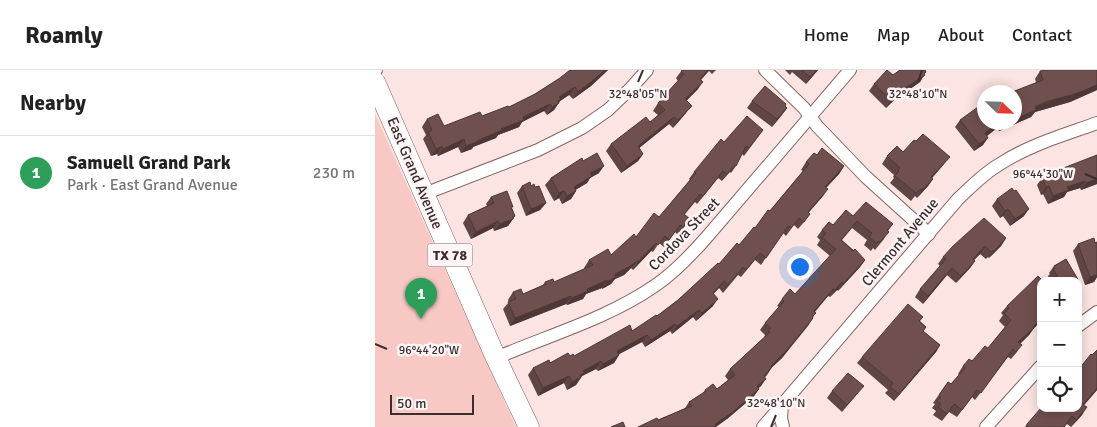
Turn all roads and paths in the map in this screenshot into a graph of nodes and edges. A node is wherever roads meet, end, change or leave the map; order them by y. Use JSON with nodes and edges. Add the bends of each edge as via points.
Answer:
{"nodes":[{"id":1,"x":647,"y":70,"type":"edge"},
{"id":2,"x":765,"y":70,"type":"edge"},
{"id":3,"x":851,"y":70,"type":"edge"},
{"id":4,"x":375,"y":82,"type":"edge"},
{"id":5,"x":810,"y":117,"type":"junction"},
{"id":6,"x":1097,"y":123,"type":"edge"},
{"id":7,"x":424,"y":194,"type":"junction"},
{"id":8,"x":929,"y":234,"type":"junction"},
{"id":9,"x":1097,"y":312,"type":"edge"},
{"id":10,"x":1082,"y":323,"type":"edge"},
{"id":11,"x":496,"y":358,"type":"junction"},
{"id":12,"x":1040,"y":367,"type":"edge"},
{"id":13,"x":782,"y":405,"type":"junction"},
{"id":14,"x":529,"y":427,"type":"edge"},
{"id":15,"x":763,"y":427,"type":"edge"},
{"id":16,"x":783,"y":427,"type":"edge"},
{"id":17,"x":986,"y":427,"type":"edge"}],
"edges":[{"from":1,"to":7,"type":"street","via":[[608,110],[575,132],[538,150]]},
{"from":2,"to":5,"type":"street"},
{"from":3,"to":5,"type":"street","name":"Cordova Street"},
{"from":4,"to":7,"type":"main road","name":"East Grand Avenue","number":"TX 78"},
{"from":5,"to":8,"type":"street","via":[[866,177]]},
{"from":5,"to":11,"type":"street","name":"Cordova Street","via":[[706,238],[657,284],[597,318]]},
{"from":6,"to":8,"type":"street","name":"Clermont Avenue","via":[[1024,150],[999,164],[977,180]]},
{"from":7,"to":11,"type":"main road","name":"East Grand Avenue","number":"TX 78"},
{"from":8,"to":13,"type":"street","name":"Clermont Avenue"},
{"from":9,"to":10,"type":"street"},
{"from":11,"to":14,"type":"main road","name":"East Grand Avenue","number":"TX 78"},
{"from":12,"to":17,"type":"street"},
{"from":13,"to":15,"type":"street","name":"Clermont Avenue"},
{"from":13,"to":16,"type":"street"}]}
